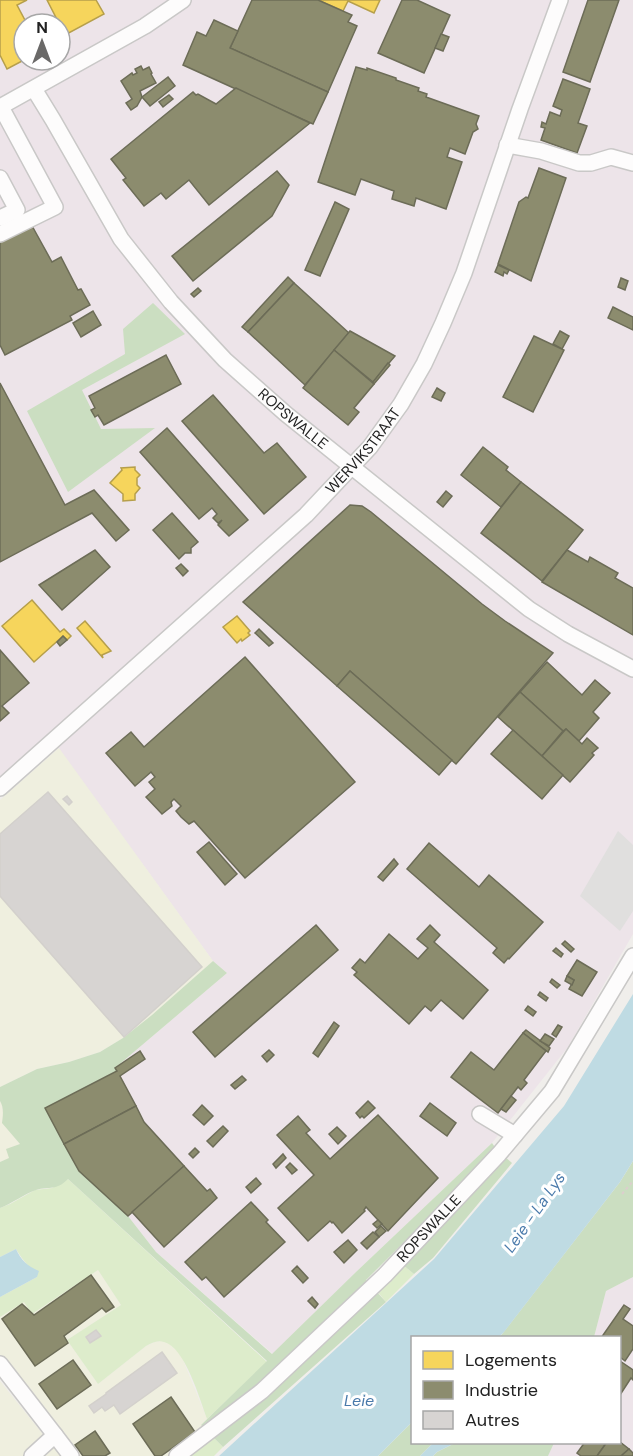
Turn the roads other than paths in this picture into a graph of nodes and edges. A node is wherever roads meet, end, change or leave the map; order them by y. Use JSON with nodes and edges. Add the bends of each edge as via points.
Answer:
{"nodes":[{"id":1,"x":183,"y":0,"type":"edge"},
{"id":2,"x":560,"y":0,"type":"edge"},
{"id":3,"x":34,"y":89,"type":"junction"},
{"id":4,"x":0,"y":107,"type":"edge"},
{"id":5,"x":507,"y":145,"type":"junction"},
{"id":6,"x":633,"y":163,"type":"edge"},
{"id":7,"x":0,"y":177,"type":"edge"},
{"id":8,"x":0,"y":218,"type":"edge"},
{"id":9,"x":0,"y":234,"type":"edge"},
{"id":10,"x":353,"y":466,"type":"junction"},
{"id":11,"x":633,"y":669,"type":"edge"},
{"id":12,"x":0,"y":788,"type":"edge"},
{"id":13,"x":633,"y":956,"type":"edge"},
{"id":14,"x":480,"y":1114,"type":"dead end"},
{"id":15,"x":515,"y":1135,"type":"junction"},
{"id":16,"x":0,"y":1364,"type":"edge"},
{"id":17,"x":56,"y":1435,"type":"junction"},
{"id":18,"x":32,"y":1456,"type":"edge"},
{"id":19,"x":71,"y":1456,"type":"edge"},
{"id":20,"x":177,"y":1456,"type":"edge"}],
"edges":[{"from":1,"to":3,"type":"street"},
{"from":2,"to":5,"type":"street","name":"WERVIKSTRAAT"},
{"from":3,"to":4,"type":"street"},
{"from":3,"to":10,"type":"street","name":"ROPSWALLE","via":[[122,239],[171,302],[225,360]]},
{"from":4,"to":9,"type":"street","via":[[55,207]]},
{"from":5,"to":6,"type":"street","via":[[579,163],[611,157]]},
{"from":5,"to":10,"type":"street","name":"WERVIKSTRAAT","via":[[464,273],[424,364],[401,404]]},
{"from":7,"to":8,"type":"street","via":[[16,210]]},
{"from":10,"to":11,"type":"street","name":"ROPSWALLE","via":[[529,609]]},
{"from":10,"to":12,"type":"street","name":"WERVIKSTRAAT","via":[[306,515]]},
{"from":13,"to":15,"type":"street","name":"ROPSWALLE","via":[[552,1091]]},
{"from":14,"to":15,"type":"street"},
{"from":15,"to":20,"type":"street","name":"ROPSWALLE","via":[[385,1275],[262,1391]]},
{"from":16,"to":17,"type":"street"},
{"from":17,"to":18,"type":"street"},
{"from":17,"to":19,"type":"street"}]}
